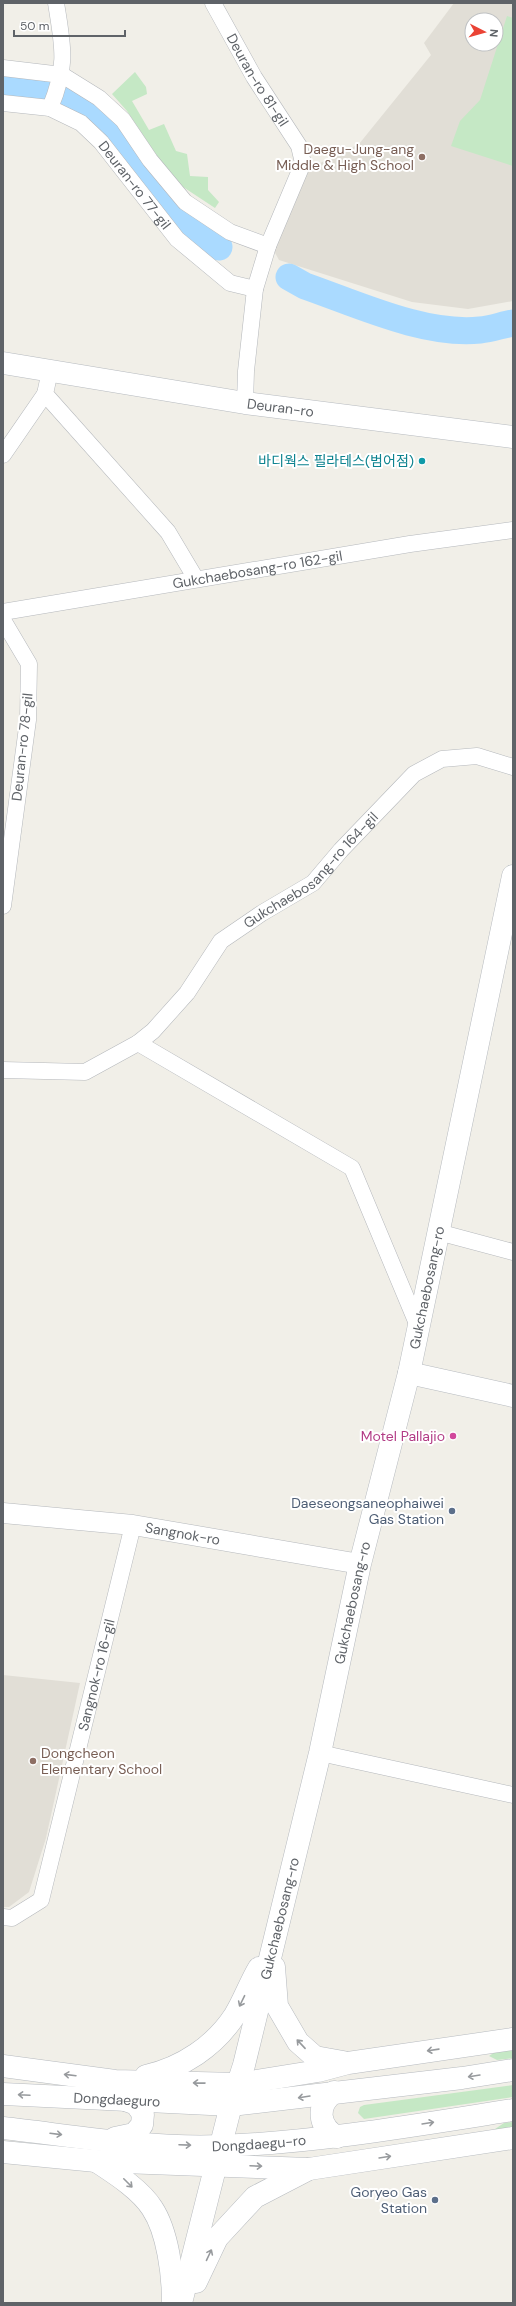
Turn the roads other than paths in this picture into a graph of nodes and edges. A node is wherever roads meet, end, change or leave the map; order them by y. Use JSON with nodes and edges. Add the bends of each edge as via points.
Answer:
{"nodes":[{"id":1,"x":56,"y":3,"type":"edge"},
{"id":2,"x":216,"y":4,"type":"edge"},
{"id":3,"x":3,"y":68,"type":"edge"},
{"id":4,"x":62,"y":75,"type":"junction"},
{"id":5,"x":3,"y":103,"type":"edge"},
{"id":6,"x":50,"y":108,"type":"junction"},
{"id":7,"x":268,"y":246,"type":"junction"},
{"id":8,"x":255,"y":292,"type":"junction"},
{"id":9,"x":3,"y":363,"type":"edge"},
{"id":10,"x":50,"y":371,"type":"junction"},
{"id":11,"x":46,"y":394,"type":"junction"},
{"id":12,"x":245,"y":403,"type":"junction"},
{"id":13,"x":513,"y":437,"type":"edge"},
{"id":14,"x":3,"y":455,"type":"edge"},
{"id":15,"x":513,"y":530,"type":"edge"},
{"id":16,"x":196,"y":579,"type":"junction"},
{"id":17,"x":3,"y":612,"type":"edge"},
{"id":18,"x":3,"y":620,"type":"edge"},
{"id":19,"x":513,"y":767,"type":"edge"},
{"id":20,"x":513,"y":876,"type":"edge"},
{"id":21,"x":3,"y":906,"type":"edge"},
{"id":22,"x":138,"y":1043,"type":"junction"},
{"id":23,"x":3,"y":1070,"type":"edge"},
{"id":24,"x":438,"y":1232,"type":"junction"},
{"id":25,"x":513,"y":1252,"type":"edge"},
{"id":26,"x":418,"y":1326,"type":"junction"},
{"id":27,"x":409,"y":1373,"type":"junction"},
{"id":28,"x":513,"y":1396,"type":"edge"},
{"id":29,"x":3,"y":1513,"type":"edge"},
{"id":30,"x":133,"y":1525,"type":"junction"},
{"id":31,"x":360,"y":1564,"type":"junction"},
{"id":32,"x":320,"y":1754,"type":"junction"},
{"id":33,"x":513,"y":1795,"type":"edge"},
{"id":34,"x":3,"y":1917,"type":"edge"},
{"id":35,"x":273,"y":1942,"type":"junction"},
{"id":36,"x":513,"y":2039,"type":"edge"},
{"id":37,"x":348,"y":2062,"type":"junction"},
{"id":38,"x":3,"y":2066,"type":"edge"},
{"id":39,"x":513,"y":2070,"type":"edge"},
{"id":40,"x":115,"y":2081,"type":"junction"},
{"id":41,"x":238,"y":2084,"type":"junction"},
{"id":42,"x":334,"y":2092,"type":"junction"},
{"id":43,"x":3,"y":2094,"type":"edge"},
{"id":44,"x":125,"y":2100,"type":"junction"},
{"id":45,"x":231,"y":2105,"type":"junction"},
{"id":46,"x":513,"y":2110,"type":"edge"},
{"id":47,"x":3,"y":2128,"type":"edge"},
{"id":48,"x":337,"y":2137,"type":"junction"},
{"id":49,"x":513,"y":2138,"type":"edge"},
{"id":50,"x":106,"y":2140,"type":"junction"},
{"id":51,"x":3,"y":2152,"type":"edge"},
{"id":52,"x":219,"y":2156,"type":"junction"},
{"id":53,"x":96,"y":2161,"type":"junction"},
{"id":54,"x":309,"y":2169,"type":"junction"},
{"id":55,"x":173,"y":2303,"type":"edge"},
{"id":56,"x":181,"y":2303,"type":"edge"},
{"id":57,"x":186,"y":2303,"type":"edge"}],
"edges":[{"from":1,"to":4,"type":"street","via":[[64,54]]},
{"from":2,"to":7,"type":"street","name":"Deuran-ro 81-gil","via":[[254,76],[299,146],[303,163]]},
{"from":3,"to":4,"type":"street"},
{"from":4,"to":6,"type":"street"},
{"from":4,"to":7,"type":"street","via":[[99,98],[123,120],[150,160],[185,202],[230,232]]},
{"from":5,"to":6,"type":"street","name":"Deuran-ro 77-gil"},
{"from":6,"to":8,"type":"street","name":"Deuran-ro 77-gil","via":[[81,123],[101,142],[178,239],[193,254],[230,283]]},
{"from":7,"to":8,"type":"street","name":"Deuran-ro 81-gil"},
{"from":8,"to":12,"type":"street"},
{"from":9,"to":10,"type":"main road","name":"Deuran-ro"},
{"from":10,"to":11,"type":"street"},
{"from":10,"to":12,"type":"main road","name":"Deuran-ro"},
{"from":11,"to":14,"type":"street"},
{"from":11,"to":16,"type":"street","via":[[168,532]]},
{"from":12,"to":13,"type":"main road","name":"Deuran-ro"},
{"from":15,"to":16,"type":"street","name":"Gukchaebosang-ro 162-gil"},
{"from":16,"to":17,"type":"street","name":"Gukchaebosang-ro 162-gil"},
{"from":18,"to":21,"type":"street","name":"Deuran-ro 78-gil","via":[[29,664],[28,720]]},
{"from":19,"to":22,"type":"street","name":"Gukchaebosang-ro 164-gil","via":[[477,756],[442,759],[414,774],[341,850],[314,883],[262,913],[221,941],[187,993],[153,1031]]},
{"from":20,"to":24,"type":"main road","name":"Gukchaebosang-ro"},
{"from":22,"to":23,"type":"street","name":"Gukchaebosang-ro 164-gil","via":[[85,1072]]},
{"from":22,"to":26,"type":"street","via":[[352,1168]]},
{"from":24,"to":25,"type":"street"},
{"from":24,"to":26,"type":"main road","name":"Gukchaebosang-ro"},
{"from":26,"to":27,"type":"main road","name":"Gukchaebosang-ro"},
{"from":27,"to":28,"type":"main road"},
{"from":27,"to":31,"type":"main road","name":"Gukchaebosang-ro"},
{"from":29,"to":30,"type":"street","name":"Sangnok-ro"},
{"from":30,"to":31,"type":"street","name":"Sangnok-ro"},
{"from":30,"to":34,"type":"street","name":"Sangnok-ro 16-gil","via":[[41,1900],[12,1918]]},
{"from":31,"to":32,"type":"main road","name":"Gukchaebosang-ro"},
{"from":32,"to":33,"type":"street"},
{"from":32,"to":35,"type":"main road","name":"Gukchaebosang-ro"},
{"from":37,"to":35,"type":"main road","one_way":true,"via":[[315,2057],[298,2042],[277,2006]]},
{"from":35,"to":40,"type":"main road","one_way":true,"via":[[235,2015],[210,2044],[192,2059],[158,2074]]},
{"from":35,"to":41,"type":"main road","name":"Gukchaebosang-ro"},
{"from":36,"to":37,"type":"main road","one_way":true},
{"from":37,"to":41,"type":"main road","via":[[318,2071]]},
{"from":40,"to":38,"type":"main road","one_way":true},
{"from":39,"to":42,"type":"main road","one_way":true},
{"from":41,"to":40,"type":"main road","one_way":true},
{"from":41,"to":45,"type":"main road","name":"Gukchaebosang-ro"},
{"from":42,"to":45,"type":"main road","one_way":true},
{"from":42,"to":48,"type":"main road","via":[[326,2098],[320,2116],[323,2125]]},
{"from":44,"to":43,"type":"main road","name":"Dongdaeguro","one_way":true},
{"from":44,"to":45,"type":"main road","name":"Dongdaeguro"},
{"from":44,"to":50,"type":"main road","via":[[136,2104],[140,2109],[143,2114],[142,2126],[134,2134]]},
{"from":45,"to":52,"type":"main road","name":"Gukchaebosang-ro"},
{"from":48,"to":46,"type":"main road","name":"Dongdaegu-ro","one_way":true},
{"from":47,"to":50,"type":"main road","name":"Dongdaegu-ro","one_way":true},
{"from":48,"to":52,"type":"main road","name":"Dongdaegu-ro"},
{"from":54,"to":49,"type":"main road","one_way":true},
{"from":50,"to":52,"type":"main road","name":"Dongdaegu-ro","one_way":true,"via":[[154,2144]]},
{"from":51,"to":53,"type":"main road","name":"Dongdaegu-ro"},
{"from":52,"to":53,"type":"main road","name":"Dongdaegu-ro"},
{"from":52,"to":54,"type":"main road","one_way":true},
{"from":52,"to":56,"type":"main road","name":"Gukchaebosang-ro"},
{"from":53,"to":55,"type":"main road","one_way":true,"via":[[123,2178],[152,2208],[166,2243]]},
{"from":57,"to":54,"type":"main road","one_way":true,"via":[[217,2238],[255,2197]]}]}
